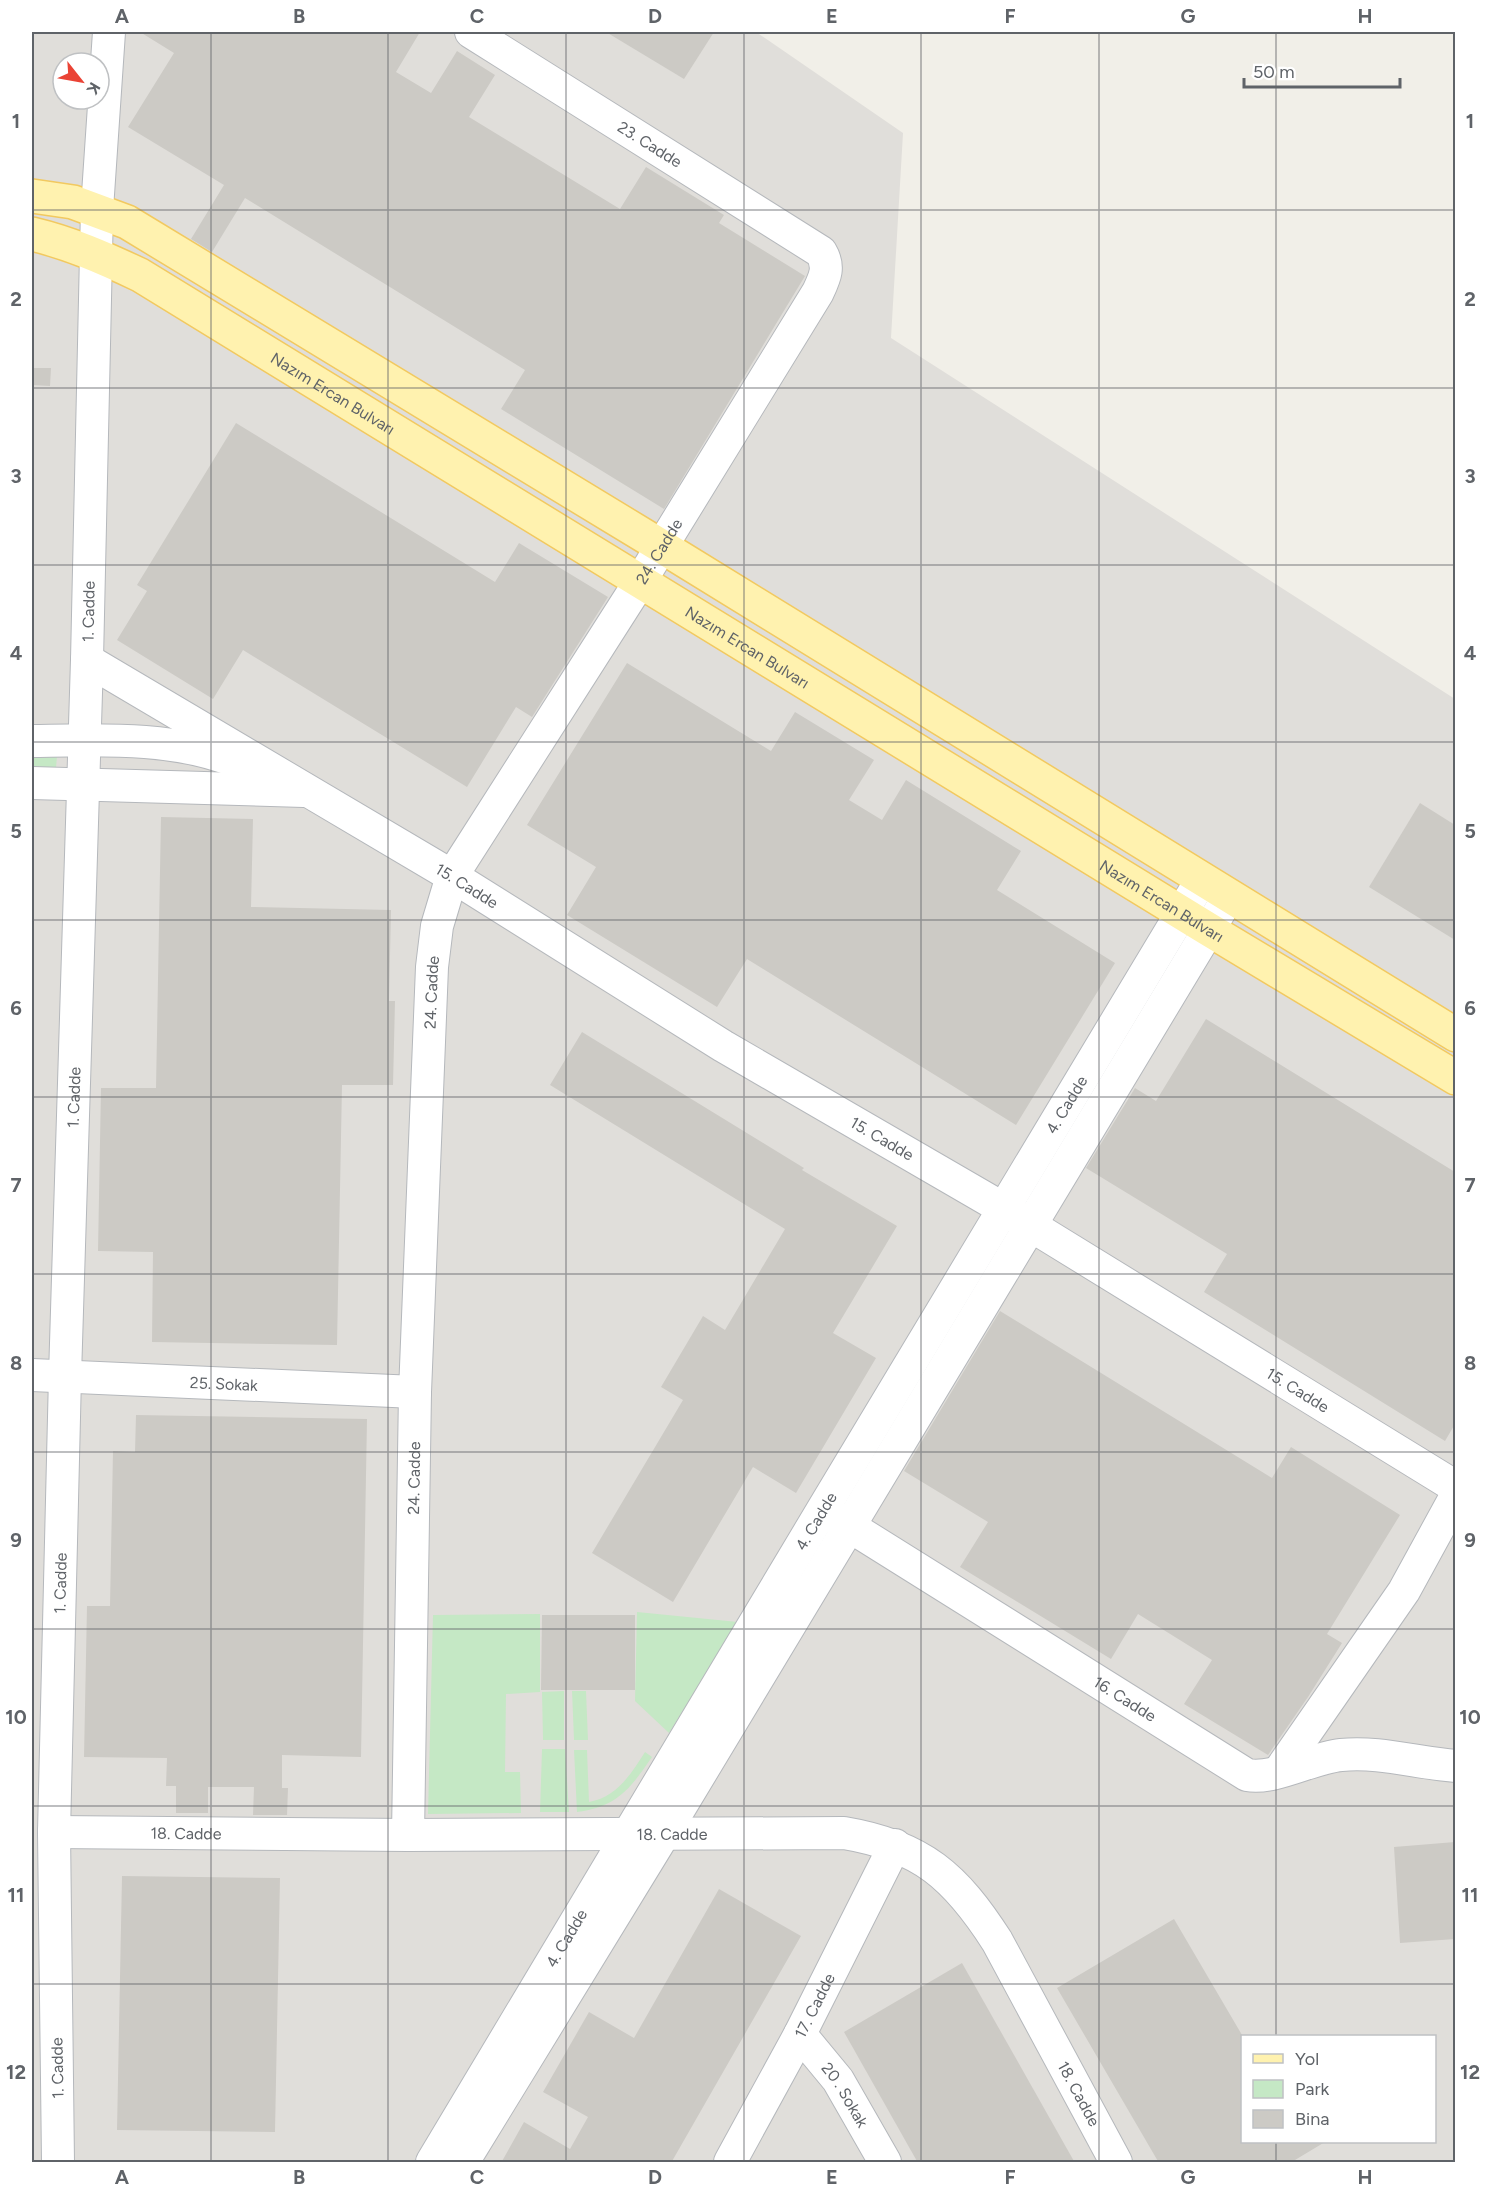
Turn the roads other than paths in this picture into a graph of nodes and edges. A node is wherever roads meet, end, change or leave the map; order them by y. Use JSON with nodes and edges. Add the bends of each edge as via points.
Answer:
{"nodes":[{"id":1,"x":109,"y":32,"type":"edge"},
{"id":2,"x":471,"y":32,"type":"edge"},
{"id":3,"x":32,"y":196,"type":"edge"},
{"id":4,"x":97,"y":210,"type":"junction"},
{"id":5,"x":32,"y":234,"type":"edge"},
{"id":6,"x":96,"y":254,"type":"junction"},
{"id":7,"x":826,"y":260,"type":"joint"},
{"id":8,"x":662,"y":546,"type":"junction"},
{"id":9,"x":641,"y":580,"type":"junction"},
{"id":10,"x":87,"y":660,"type":"junction"},
{"id":11,"x":85,"y":740,"type":"junction"},
{"id":12,"x":32,"y":741,"type":"edge"},
{"id":13,"x":32,"y":783,"type":"edge"},
{"id":14,"x":83,"y":784,"type":"junction"},
{"id":15,"x":308,"y":791,"type":"junction"},
{"id":16,"x":452,"y":876,"type":"junction"},
{"id":17,"x":1215,"y":888,"type":"junction"},
{"id":18,"x":1195,"y":921,"type":"junction"},
{"id":19,"x":1455,"y":1035,"type":"edge"},
{"id":20,"x":1455,"y":1078,"type":"edge"},
{"id":21,"x":1017,"y":1217,"type":"junction"},
{"id":22,"x":32,"y":1375,"type":"edge"},
{"id":23,"x":65,"y":1376,"type":"junction"},
{"id":24,"x":415,"y":1392,"type":"junction"},
{"id":25,"x":1455,"y":1487,"type":"edge"},
{"id":26,"x":1455,"y":1496,"type":"edge"},
{"id":27,"x":823,"y":1509,"type":"junction"},
{"id":28,"x":849,"y":1525,"type":"junction"},
{"id":29,"x":1455,"y":1766,"type":"edge"},
{"id":30,"x":1280,"y":1770,"type":"junction"},
{"id":31,"x":54,"y":1832,"type":"junction"},
{"id":32,"x":630,"y":1834,"type":"junction"},
{"id":33,"x":664,"y":1834,"type":"junction"},
{"id":34,"x":408,"y":1835,"type":"junction"},
{"id":35,"x":895,"y":1845,"type":"junction"},
{"id":36,"x":800,"y":2034,"type":"junction"},
{"id":37,"x":58,"y":2163,"type":"edge"},
{"id":38,"x":432,"y":2163,"type":"edge"},
{"id":39,"x":463,"y":2163,"type":"edge"},
{"id":40,"x":730,"y":2163,"type":"edge"},
{"id":41,"x":885,"y":2163,"type":"edge"},
{"id":42,"x":1116,"y":2163,"type":"edge"}],
"edges":[{"from":1,"to":4,"type":"street","name":"1. Cadde"},
{"from":2,"to":7,"type":"street","name":"23. Cadde","via":[[821,252]]},
{"from":3,"to":4,"type":"main road"},
{"from":4,"to":6,"type":"street","name":"1. Cadde"},
{"from":4,"to":8,"type":"main road","via":[[127,222]]},
{"from":5,"to":6,"type":"main road","name":"Nazım Ercan Bulvarı"},
{"from":6,"to":9,"type":"main road","name":"Nazım Ercan Bulvarı","via":[[140,275]]},
{"from":6,"to":10,"type":"street","name":"1. Cadde"},
{"from":7,"to":8,"type":"street","name":"24. Cadde","via":[[827,270],[818,292]]},
{"from":8,"to":9,"type":"street","name":"24. Cadde"},
{"from":8,"to":17,"type":"main road"},
{"from":9,"to":16,"type":"street","name":"24. Cadde"},
{"from":9,"to":18,"type":"main road","name":"Nazım Ercan Bulvarı"},
{"from":10,"to":11,"type":"street","name":"1. Cadde"},
{"from":10,"to":15,"type":"street","name":"15. Cadde"},
{"from":11,"to":12,"type":"street","name":"15. Cadde"},
{"from":11,"to":14,"type":"street","name":"1. Cadde"},
{"from":11,"to":15,"type":"street","name":"15. Cadde","via":[[206,752]]},
{"from":13,"to":14,"type":"street","name":"15. Cadde"},
{"from":14,"to":15,"type":"street","name":"15. Cadde"},
{"from":14,"to":23,"type":"street","name":"1. Cadde"},
{"from":15,"to":16,"type":"street","name":"15. Cadde"},
{"from":16,"to":21,"type":"street","name":"15. Cadde","via":[[723,1047]]},
{"from":16,"to":24,"type":"street","name":"24. Cadde","via":[[437,926],[432,967]]},
{"from":17,"to":18,"type":"street","name":"4. Cadde"},
{"from":17,"to":19,"type":"main road"},
{"from":18,"to":20,"type":"main road","name":"Nazım Ercan Bulvarı"},
{"from":18,"to":21,"type":"street","name":"4. Cadde"},
{"from":21,"to":25,"type":"street","name":"15. Cadde"},
{"from":21,"to":27,"type":"street","name":"4. Cadde"},
{"from":21,"to":28,"type":"street","name":"4. Cadde"},
{"from":22,"to":23,"type":"street","name":"25. Sokak"},
{"from":23,"to":24,"type":"street","name":"25. Sokak"},
{"from":23,"to":31,"type":"street","name":"1. Cadde"},
{"from":24,"to":34,"type":"street","name":"24. Cadde"},
{"from":26,"to":30,"type":"street","via":[[1404,1591]]},
{"from":27,"to":28,"type":"street","name":"16. Cadde"},
{"from":27,"to":32,"type":"street","name":"4. Cadde"},
{"from":28,"to":30,"type":"street","name":"16. Cadde","via":[[1238,1771],[1255,1776]]},
{"from":28,"to":33,"type":"street","name":"4. Cadde"},
{"from":29,"to":30,"type":"street","name":"16. Cadde","via":[[1356,1754],[1325,1757]]},
{"from":31,"to":34,"type":"street","name":"18. Cadde"},
{"from":31,"to":37,"type":"street","name":"1. Cadde"},
{"from":32,"to":33,"type":"street","name":"18. Cadde"},
{"from":32,"to":34,"type":"street","name":"18. Cadde"},
{"from":32,"to":38,"type":"street","name":"4. Cadde"},
{"from":33,"to":35,"type":"street","name":"18. Cadde","via":[[844,1833]]},
{"from":33,"to":39,"type":"street","name":"4. Cadde"},
{"from":35,"to":36,"type":"street","name":"17. Cadde"},
{"from":35,"to":42,"type":"street","name":"18. Cadde","via":[[925,1861],[975,1907],[998,1941]]},
{"from":36,"to":40,"type":"street","name":"17. Cadde"},
{"from":36,"to":41,"type":"street","name":"20 . Sokak","via":[[838,2080]]}]}
